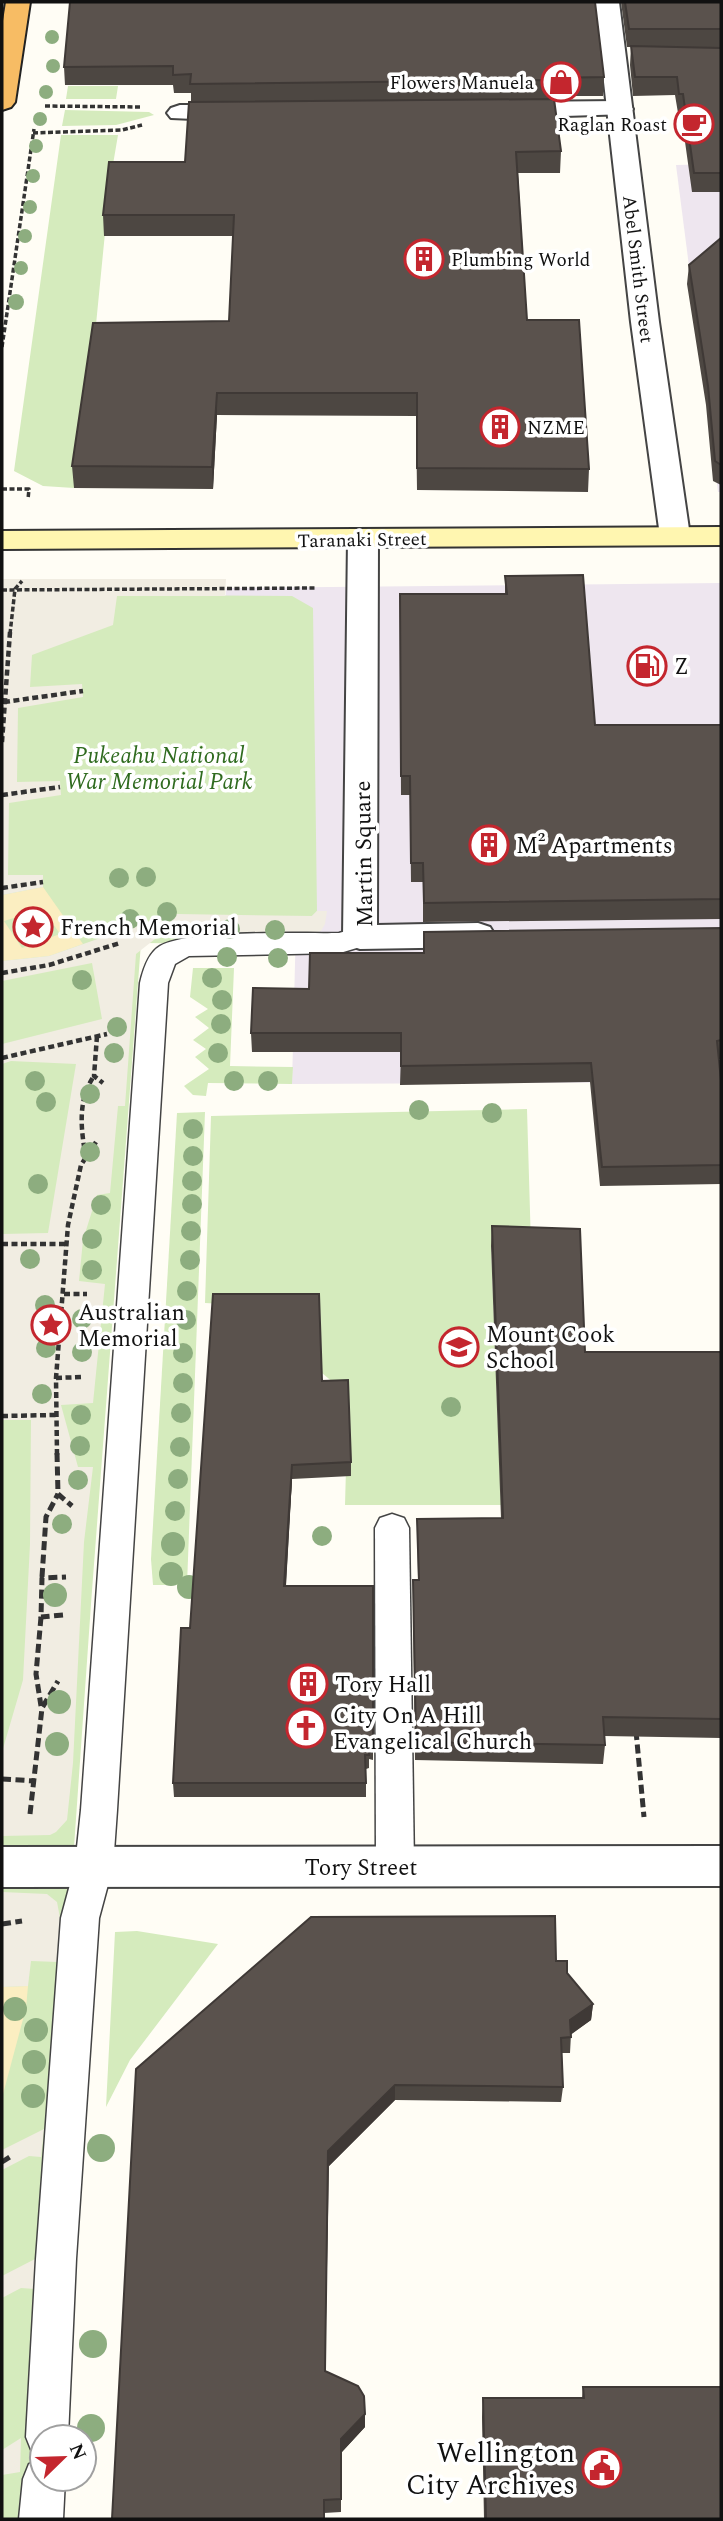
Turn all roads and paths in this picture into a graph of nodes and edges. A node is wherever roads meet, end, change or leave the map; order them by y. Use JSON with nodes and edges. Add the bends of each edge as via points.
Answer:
{"nodes":[{"id":1,"x":18,"y":2,"type":"edge"},
{"id":2,"x":607,"y":2,"type":"edge"},
{"id":3,"x":2,"y":102,"type":"edge"},
{"id":4,"x":57,"y":106,"type":"dead end"},
{"id":5,"x":620,"y":109,"type":"junction"},
{"id":6,"x":472,"y":111,"type":"edge"},
{"id":7,"x":180,"y":113,"type":"junction"},
{"id":8,"x":263,"y":113,"type":"edge"},
{"id":9,"x":35,"y":119,"type":"dead end"},
{"id":10,"x":33,"y":132,"type":"junction"},
{"id":11,"x":2,"y":347,"type":"edge"},
{"id":12,"x":2,"y":489,"type":"edge"},
{"id":13,"x":29,"y":489,"type":"dead end"},
{"id":14,"x":675,"y":536,"type":"junction"},
{"id":15,"x":721,"y":536,"type":"edge"},
{"id":16,"x":363,"y":539,"type":"junction"},
{"id":17,"x":2,"y":540,"type":"edge"},
{"id":18,"x":23,"y":579,"type":"dead end"},
{"id":19,"x":320,"y":588,"type":"dead end"},
{"id":20,"x":16,"y":589,"type":"junction"},
{"id":21,"x":2,"y":590,"type":"edge"},
{"id":22,"x":83,"y":691,"type":"dead end"},
{"id":23,"x":4,"y":702,"type":"junction"},
{"id":24,"x":2,"y":742,"type":"edge"},
{"id":25,"x":60,"y":788,"type":"dead end"},
{"id":26,"x":2,"y":795,"type":"edge"},
{"id":27,"x":43,"y":882,"type":"dead end"},
{"id":28,"x":2,"y":888,"type":"edge"},
{"id":29,"x":506,"y":935,"type":"edge"},
{"id":30,"x":360,"y":937,"type":"junction"},
{"id":31,"x":2,"y":1058,"type":"edge"},
{"id":32,"x":94,"y":1076,"type":"junction"},
{"id":33,"x":104,"y":1083,"type":"dead end"},
{"id":34,"x":101,"y":1133,"type":"dead end"},
{"id":35,"x":86,"y":1159,"type":"junction"},
{"id":36,"x":2,"y":1244,"type":"edge"},
{"id":37,"x":67,"y":1244,"type":"junction"},
{"id":38,"x":82,"y":1377,"type":"dead end"},
{"id":39,"x":56,"y":1378,"type":"junction"},
{"id":40,"x":56,"y":1415,"type":"junction"},
{"id":41,"x":2,"y":1416,"type":"edge"},
{"id":42,"x":58,"y":1494,"type":"junction"},
{"id":43,"x":74,"y":1518,"type":"dead end"},
{"id":44,"x":392,"y":1528,"type":"dead end"},
{"id":45,"x":70,"y":1577,"type":"dead end"},
{"id":46,"x":42,"y":1578,"type":"junction"},
{"id":47,"x":69,"y":1605,"type":"dead end"},
{"id":48,"x":41,"y":1617,"type":"junction"},
{"id":49,"x":62,"y":1674,"type":"dead end"},
{"id":50,"x":41,"y":1708,"type":"junction"},
{"id":51,"x":636,"y":1727,"type":"edge"},
{"id":52,"x":2,"y":1779,"type":"edge"},
{"id":53,"x":35,"y":1781,"type":"junction"},
{"id":54,"x":30,"y":1814,"type":"dead end"},
{"id":55,"x":94,"y":1866,"type":"junction"},
{"id":56,"x":649,"y":1866,"type":"junction"},
{"id":57,"x":721,"y":1866,"type":"edge"},
{"id":58,"x":2,"y":1867,"type":"edge"},
{"id":59,"x":395,"y":1867,"type":"junction"},
{"id":60,"x":48,"y":2423,"type":"edge"},
{"id":61,"x":43,"y":2493,"type":"edge"},
{"id":62,"x":41,"y":2519,"type":"edge"}],
"edges":[{"from":1,"to":3,"type":"highway"},
{"from":2,"to":5,"type":"street","name":"Abel Smith Street","via":[[627,57]]},
{"from":4,"to":7,"type":"path","via":[[130,105]]},
{"from":5,"to":6,"type":"street"},
{"from":5,"to":14,"type":"street","name":"Abel Smith Street"},
{"from":7,"to":8,"type":"street"},
{"from":7,"to":10,"type":"path","via":[[122,130]]},
{"from":9,"to":10,"type":"path"},
{"from":10,"to":11,"type":"path"},
{"from":12,"to":13,"type":"path"},
{"from":14,"to":15,"type":"main road","name":"Taranaki Street"},
{"from":14,"to":16,"type":"main road","name":"Taranaki Street"},
{"from":16,"to":17,"type":"main road","name":"Taranaki Street"},
{"from":16,"to":30,"type":"street","name":"Martin Square"},
{"from":18,"to":20,"type":"path"},
{"from":19,"to":20,"type":"path"},
{"from":20,"to":21,"type":"path"},
{"from":20,"to":23,"type":"path"},
{"from":22,"to":23,"type":"path"},
{"from":23,"to":24,"type":"path"},
{"from":25,"to":26,"type":"path"},
{"from":27,"to":28,"type":"path"},
{"from":29,"to":30,"type":"street","name":"Martin Square"},
{"from":30,"to":55,"type":"lane","via":[[340,943],[190,946],[173,950],[160,961],[154,993]]},
{"from":31,"to":32,"type":"path","via":[[97,1036]]},
{"from":32,"to":33,"type":"path"},
{"from":32,"to":35,"type":"path","via":[[84,1087],[81,1133]]},
{"from":34,"to":35,"type":"path"},
{"from":35,"to":37,"type":"path"},
{"from":36,"to":37,"type":"path"},
{"from":37,"to":39,"type":"path"},
{"from":38,"to":39,"type":"path"},
{"from":39,"to":40,"type":"path"},
{"from":40,"to":41,"type":"path"},
{"from":40,"to":42,"type":"path"},
{"from":42,"to":43,"type":"path","via":[[74,1508]]},
{"from":42,"to":46,"type":"path","via":[[46,1517]]},
{"from":44,"to":59,"type":"lane"},
{"from":45,"to":46,"type":"path"},
{"from":46,"to":48,"type":"path"},
{"from":47,"to":48,"type":"path","via":[[66,1615]]},
{"from":48,"to":50,"type":"path","via":[[36,1674]]},
{"from":49,"to":50,"type":"path"},
{"from":50,"to":53,"type":"path"},
{"from":51,"to":56,"type":"path"},
{"from":52,"to":53,"type":"path"},
{"from":53,"to":54,"type":"path"},
{"from":55,"to":58,"type":"street","name":"Tory Street"},
{"from":55,"to":59,"type":"street","name":"Tory Street"},
{"from":55,"to":60,"type":"lane","via":[[80,1918]]},
{"from":56,"to":57,"type":"street","name":"Tory Street"},
{"from":56,"to":59,"type":"street","name":"Tory Street"},
{"from":61,"to":62,"type":"lane"}]}
